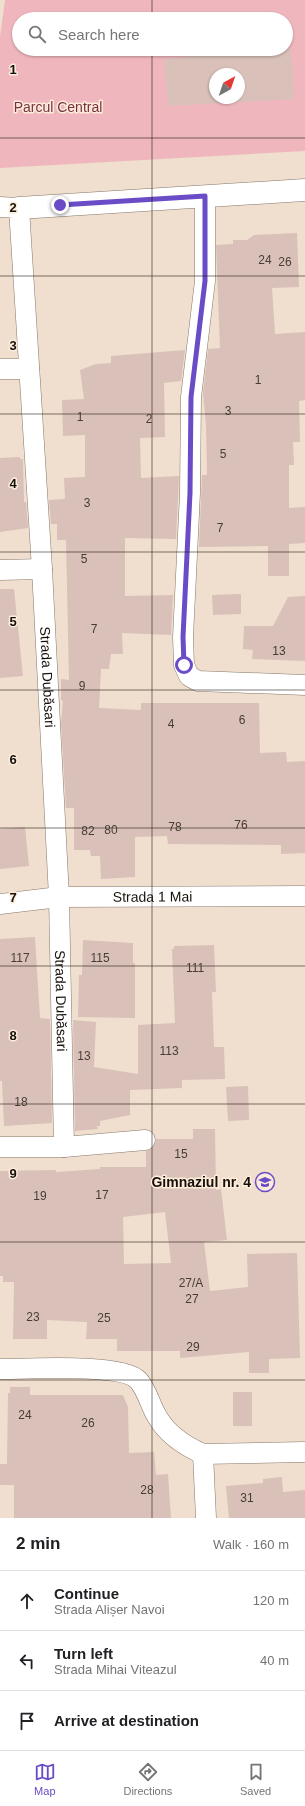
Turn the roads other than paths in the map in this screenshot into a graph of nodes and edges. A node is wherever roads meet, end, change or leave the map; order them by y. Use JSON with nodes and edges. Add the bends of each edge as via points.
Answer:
{"nodes":[{"id":1,"x":305,"y":190,"type":"edge"},
{"id":2,"x":205,"y":196,"type":"junction"},
{"id":3,"x":9,"y":207,"type":"edge"},
{"id":4,"x":29,"y":369,"type":"junction"},
{"id":5,"x":0,"y":370,"type":"edge"},
{"id":6,"x":42,"y":569,"type":"junction"},
{"id":7,"x":0,"y":570,"type":"edge"},
{"id":8,"x":305,"y":685,"type":"edge"},
{"id":9,"x":305,"y":896,"type":"edge"},
{"id":10,"x":59,"y":897,"type":"junction"},
{"id":11,"x":0,"y":904,"type":"edge"},
{"id":12,"x":145,"y":1140,"type":"dead end"},
{"id":13,"x":0,"y":1147,"type":"edge"},
{"id":14,"x":64,"y":1147,"type":"junction"},
{"id":15,"x":0,"y":1369,"type":"edge"},
{"id":16,"x":305,"y":1452,"type":"edge"},
{"id":17,"x":202,"y":1454,"type":"junction"},
{"id":18,"x":206,"y":1518,"type":"edge"}],
"edges":[{"from":1,"to":2,"type":"street"},
{"from":2,"to":3,"type":"street"},
{"from":2,"to":8,"type":"street","via":[[205,281],[191,397],[184,665],[189,676],[198,681]]},
{"from":3,"to":4,"type":"street","name":"Strada Dubăsari"},
{"from":4,"to":5,"type":"street"},
{"from":4,"to":6,"type":"street","name":"Strada Dubăsari"},
{"from":6,"to":7,"type":"street"},
{"from":6,"to":10,"type":"street","name":"Strada Dubăsari"},
{"from":9,"to":10,"type":"street","name":"Strada 1 Mai"},
{"from":10,"to":11,"type":"street","name":"Strada 1 Mai"},
{"from":10,"to":14,"type":"street","name":"Strada Dubăsari"},
{"from":12,"to":14,"type":"street"},
{"from":13,"to":14,"type":"street"},
{"from":15,"to":17,"type":"street","via":[[95,1370],[125,1373],[137,1379],[147,1392],[158,1419],[169,1431]]},
{"from":16,"to":17,"type":"street"},
{"from":17,"to":18,"type":"street"}]}
